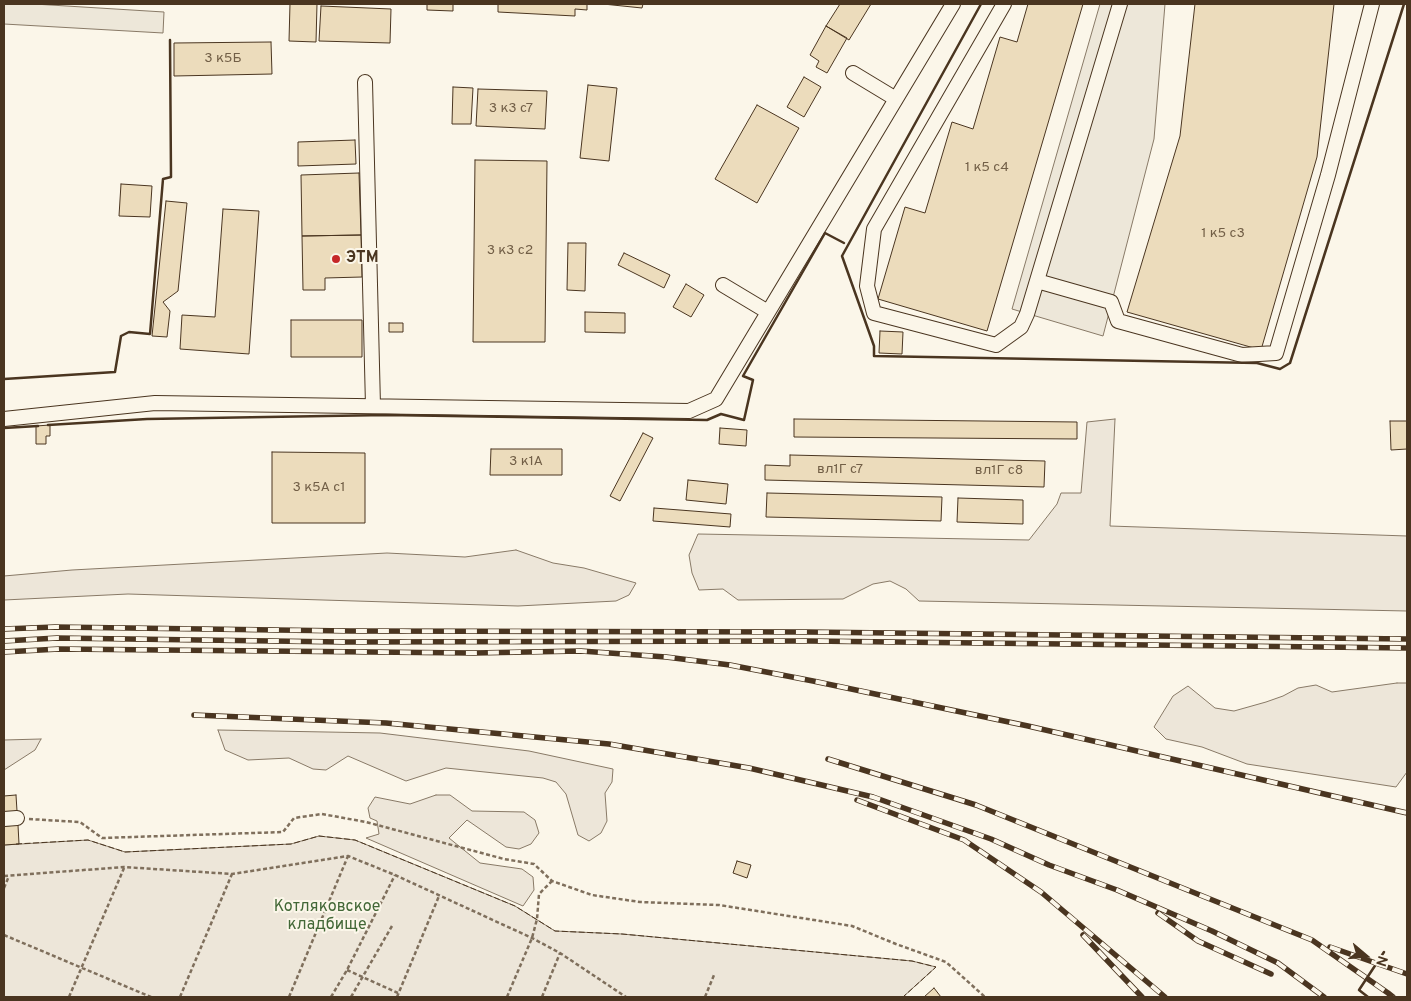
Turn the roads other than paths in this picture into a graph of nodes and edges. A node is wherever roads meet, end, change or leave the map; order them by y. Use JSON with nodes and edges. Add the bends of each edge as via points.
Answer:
{"nodes":[{"id":1,"x":953,"y":4,"type":"edge"},
{"id":2,"x":1004,"y":4,"type":"edge"},
{"id":3,"x":1120,"y":4,"type":"edge"},
{"id":4,"x":1372,"y":4,"type":"edge"},
{"id":5,"x":853,"y":73,"type":"dead end"},
{"id":6,"x":365,"y":82,"type":"dead end"},
{"id":7,"x":896,"y":99,"type":"junction"},
{"id":8,"x":1037,"y":281,"type":"junction"},
{"id":9,"x":723,"y":286,"type":"dead end"},
{"id":10,"x":768,"y":312,"type":"junction"},
{"id":11,"x":373,"y":406,"type":"junction"},
{"id":12,"x":4,"y":419,"type":"edge"}],
"edges":[{"from":1,"to":7,"type":"street"},
{"from":2,"to":8,"type":"street","via":[[874,229],[867,286],[874,313],[996,345],[1021,327]]},
{"from":3,"to":8,"type":"street"},
{"from":4,"to":8,"type":"street","via":[[1328,175],[1276,353],[1242,355],[1118,321],[1111,302]]},
{"from":5,"to":7,"type":"street"},
{"from":6,"to":11,"type":"street"},
{"from":7,"to":10,"type":"street"},
{"from":9,"to":10,"type":"street"},
{"from":10,"to":11,"type":"street","via":[[716,399],[689,411]]},
{"from":11,"to":12,"type":"street","via":[[155,404]]}]}
